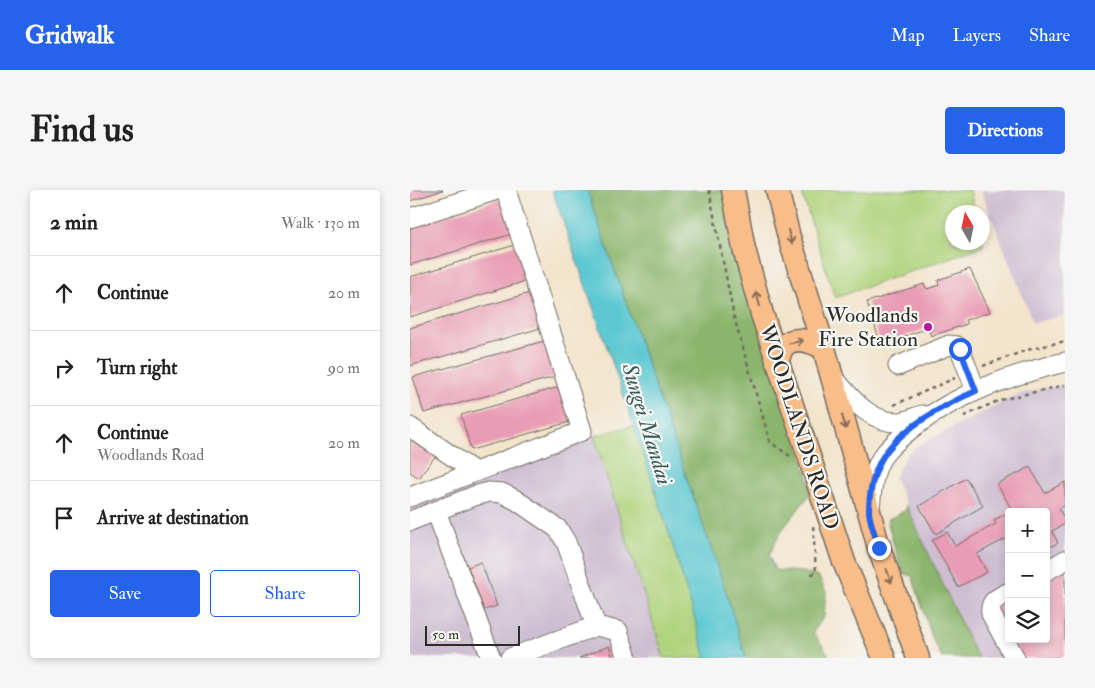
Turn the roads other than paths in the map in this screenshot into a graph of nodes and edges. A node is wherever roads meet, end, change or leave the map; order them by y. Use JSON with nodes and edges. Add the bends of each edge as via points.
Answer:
{"nodes":[{"id":1,"x":497,"y":190,"type":"edge"},
{"id":2,"x":506,"y":190,"type":"edge"},
{"id":3,"x":733,"y":190,"type":"edge"},
{"id":4,"x":777,"y":190,"type":"edge"},
{"id":5,"x":410,"y":218,"type":"edge"},
{"id":6,"x":824,"y":348,"type":"junction"},
{"id":7,"x":777,"y":362,"type":"junction"},
{"id":8,"x":1065,"y":362,"type":"edge"},
{"id":9,"x":898,"y":366,"type":"dead end"},
{"id":10,"x":831,"y":375,"type":"junction"},
{"id":11,"x":976,"y":391,"type":"junction"},
{"id":12,"x":933,"y":412,"type":"junction"},
{"id":13,"x":410,"y":427,"type":"edge"},
{"id":14,"x":475,"y":472,"type":"junction"},
{"id":15,"x":410,"y":497,"type":"edge"},
{"id":16,"x":436,"y":511,"type":"junction"},
{"id":17,"x":869,"y":512,"type":"junction"},
{"id":18,"x":410,"y":521,"type":"edge"},
{"id":19,"x":1065,"y":560,"type":"edge"},
{"id":20,"x":1050,"y":569,"type":"edge"},
{"id":21,"x":1005,"y":594,"type":"edge"},
{"id":22,"x":596,"y":626,"type":"junction"},
{"id":23,"x":491,"y":658,"type":"edge"},
{"id":24,"x":510,"y":658,"type":"edge"},
{"id":25,"x":627,"y":658,"type":"edge"},
{"id":26,"x":884,"y":658,"type":"edge"},
{"id":27,"x":918,"y":658,"type":"edge"},
{"id":28,"x":1015,"y":658,"type":"edge"}],
"edges":[{"from":1,"to":5,"type":"street"},
{"from":2,"to":14,"type":"street","via":[[582,431]]},
{"from":7,"to":3,"type":"main road","name":"WOODLANDS ROAD","one_way":true,"via":[[747,258]]},
{"from":4,"to":6,"type":"main road","name":"WOODLANDS ROAD","one_way":true},
{"from":7,"to":6,"type":"main road","one_way":true,"via":[[788,343],[808,341]]},
{"from":6,"to":10,"type":"main road","name":"WOODLANDS ROAD"},
{"from":7,"to":26,"type":"main road","name":"WOODLANDS ROAD","via":[[844,562]]},
{"from":8,"to":11,"type":"street"},
{"from":9,"to":11,"type":"street","via":[[949,345],[957,346]]},
{"from":10,"to":12,"type":"street","via":[[851,399],[875,417],[900,422]]},
{"from":10,"to":17,"type":"main road","name":"WOODLANDS ROAD","one_way":true},
{"from":11,"to":12,"type":"street"},
{"from":12,"to":17,"type":"street","via":[[898,440],[882,458],[874,475]]},
{"from":13,"to":14,"type":"street"},
{"from":14,"to":15,"type":"street"},
{"from":16,"to":18,"type":"street"},
{"from":16,"to":22,"type":"street","via":[[489,492],[502,493],[542,516],[558,529],[566,542]]},
{"from":16,"to":23,"type":"street"},
{"from":17,"to":27,"type":"main road","name":"WOODLANDS ROAD","one_way":true},
{"from":19,"to":20,"type":"street"},
{"from":21,"to":28,"type":"street","via":[[996,599],[990,609]]},
{"from":22,"to":24,"type":"street"},
{"from":22,"to":25,"type":"street","via":[[618,631]]}]}
